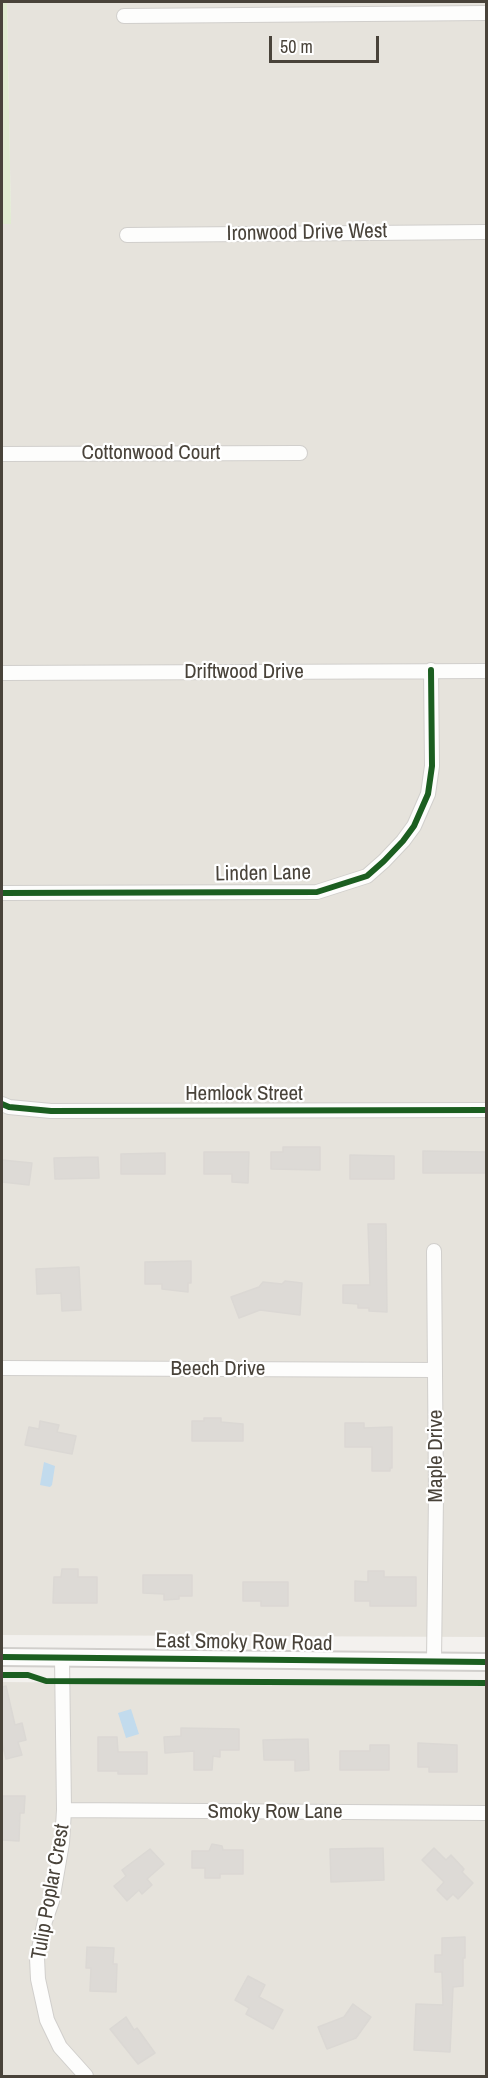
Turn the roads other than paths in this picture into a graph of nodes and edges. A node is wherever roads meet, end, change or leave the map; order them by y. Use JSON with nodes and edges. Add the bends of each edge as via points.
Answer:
{"nodes":[{"id":1,"x":486,"y":13,"type":"edge"},
{"id":2,"x":124,"y":16,"type":"dead end"},
{"id":3,"x":486,"y":232,"type":"edge"},
{"id":4,"x":127,"y":235,"type":"dead end"},
{"id":5,"x":300,"y":453,"type":"dead end"},
{"id":6,"x":2,"y":454,"type":"edge"},
{"id":7,"x":431,"y":670,"type":"junction"},
{"id":8,"x":486,"y":670,"type":"edge"},
{"id":9,"x":2,"y":673,"type":"edge"},
{"id":10,"x":2,"y":893,"type":"edge"},
{"id":11,"x":2,"y":1104,"type":"edge"},
{"id":12,"x":486,"y":1110,"type":"edge"},
{"id":13,"x":434,"y":1251,"type":"dead end"},
{"id":14,"x":2,"y":1368,"type":"edge"},
{"id":15,"x":435,"y":1370,"type":"junction"},
{"id":16,"x":2,"y":1657,"type":"edge"},
{"id":17,"x":62,"y":1657,"type":"junction"},
{"id":18,"x":434,"y":1661,"type":"junction"},
{"id":19,"x":486,"y":1662,"type":"edge"},
{"id":20,"x":64,"y":1810,"type":"junction"},
{"id":21,"x":486,"y":1813,"type":"edge"},
{"id":22,"x":86,"y":2076,"type":"edge"}],
"edges":[{"from":1,"to":2,"type":"street"},
{"from":3,"to":4,"type":"street","name":"Ironwood Drive West"},
{"from":5,"to":6,"type":"street","name":"Cottonwood Court"},
{"from":7,"to":8,"type":"street","name":"Driftwood Drive"},
{"from":7,"to":9,"type":"street","name":"Driftwood Drive"},
{"from":7,"to":10,"type":"street","name":"Linden Lane","via":[[432,766],[428,794],[403,841],[367,876],[316,892]]},
{"from":11,"to":12,"type":"street","name":"Hemlock Street","via":[[51,1111]]},
{"from":13,"to":15,"type":"street","name":"Maple Drive"},
{"from":14,"to":15,"type":"street","name":"Beech Drive"},
{"from":15,"to":18,"type":"street","name":"Maple Drive"},
{"from":16,"to":17,"type":"street","name":"East Smoky Row Road"},
{"from":17,"to":18,"type":"street","name":"East Smoky Row Road"},
{"from":17,"to":20,"type":"street","name":"Tulip Poplar Crest"},
{"from":18,"to":19,"type":"street","name":"East Smoky Row Road"},
{"from":20,"to":21,"type":"street","name":"Smoky Row Lane"},
{"from":20,"to":22,"type":"street","name":"Tulip Poplar Crest","via":[[60,1862],[37,1958],[38,1978],[47,2020],[60,2047]]}]}
